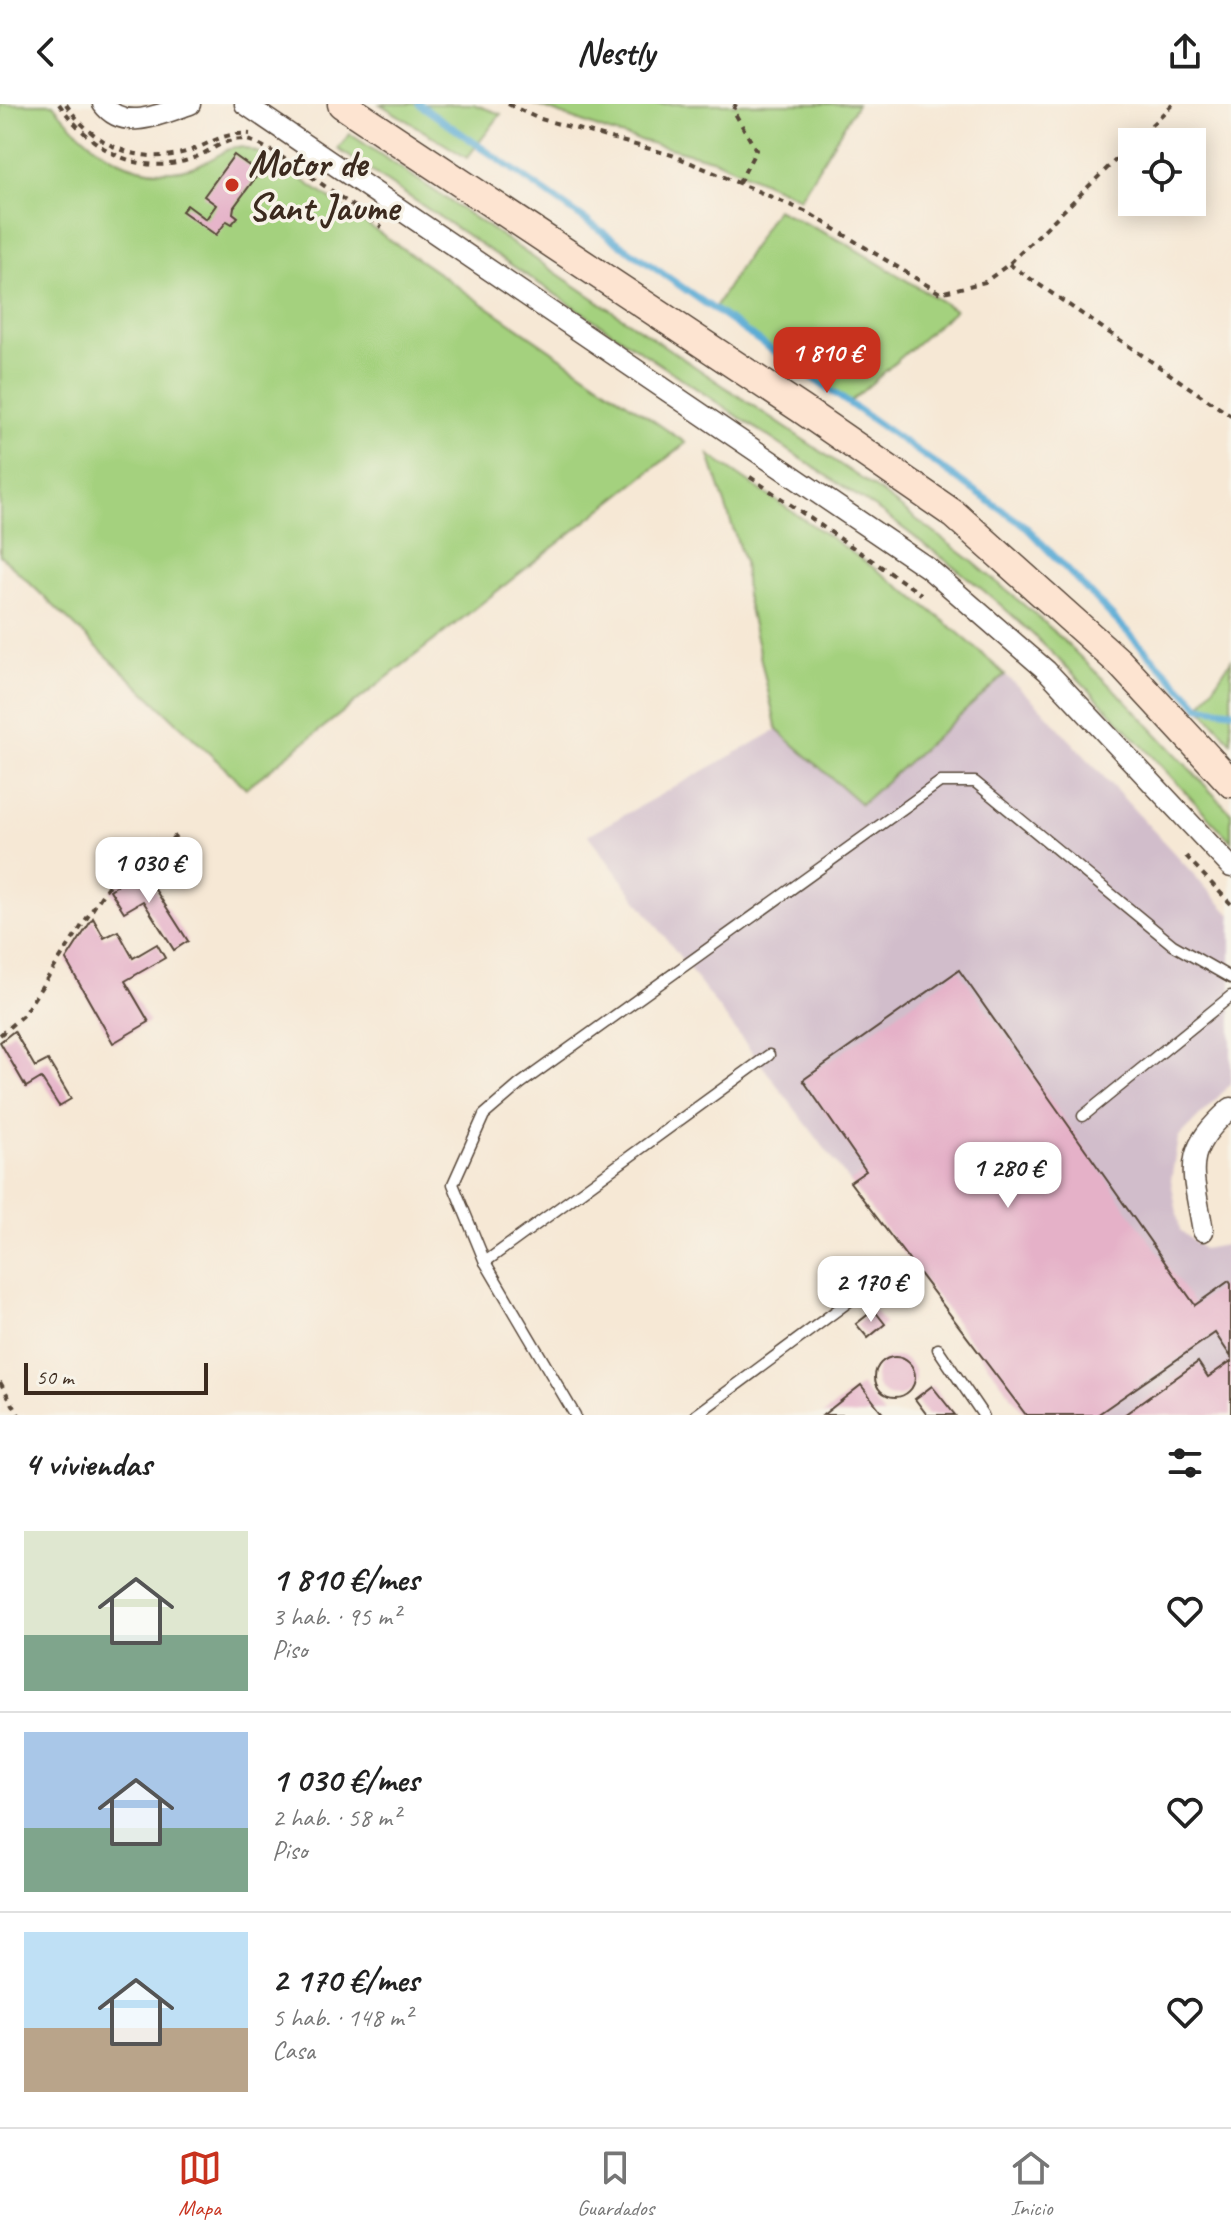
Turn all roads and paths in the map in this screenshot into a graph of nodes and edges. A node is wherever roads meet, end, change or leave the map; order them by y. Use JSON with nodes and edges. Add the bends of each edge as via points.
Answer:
{"nodes":[{"id":1,"x":59,"y":104,"type":"edge"},
{"id":2,"x":66,"y":104,"type":"edge"},
{"id":3,"x":103,"y":104,"type":"edge"},
{"id":4,"x":190,"y":104,"type":"edge"},
{"id":5,"x":245,"y":104,"type":"edge"},
{"id":6,"x":342,"y":104,"type":"edge"},
{"id":7,"x":508,"y":104,"type":"edge"},
{"id":8,"x":736,"y":104,"type":"edge"},
{"id":9,"x":1173,"y":104,"type":"edge"},
{"id":10,"x":1148,"y":128,"type":"edge"},
{"id":11,"x":1118,"y":158,"type":"edge"},
{"id":12,"x":739,"y":183,"type":"junction"},
{"id":13,"x":392,"y":225,"type":"dead end"},
{"id":14,"x":385,"y":229,"type":"dead end"},
{"id":15,"x":1009,"y":264,"type":"junction"},
{"id":16,"x":1231,"y":416,"type":"edge"},
{"id":17,"x":748,"y":476,"type":"dead end"},
{"id":18,"x":917,"y":582,"type":"dead end"},
{"id":19,"x":1231,"y":783,"type":"edge"},
{"id":20,"x":180,"y":833,"type":"dead end"},
{"id":21,"x":1231,"y":867,"type":"edge"},
{"id":22,"x":1231,"y":978,"type":"edge"},
{"id":23,"x":1231,"y":996,"type":"edge"},
{"id":24,"x":0,"y":1035,"type":"edge"},
{"id":25,"x":769,"y":1055,"type":"dead end"},
{"id":26,"x":1231,"y":1108,"type":"edge"},
{"id":27,"x":1083,"y":1116,"type":"dead end"},
{"id":28,"x":1203,"y":1231,"type":"dead end"},
{"id":29,"x":485,"y":1262,"type":"junction"},
{"id":30,"x":859,"y":1294,"type":"dead end"},
{"id":31,"x":938,"y":1349,"type":"dead end"},
{"id":32,"x":0,"y":1382,"type":"edge"},
{"id":33,"x":19,"y":1415,"type":"edge"},
{"id":34,"x":575,"y":1415,"type":"edge"},
{"id":35,"x":696,"y":1415,"type":"edge"},
{"id":36,"x":983,"y":1415,"type":"edge"}],
"edges":[{"from":1,"to":14,"type":"path","via":[[93,142],[138,163],[180,163],[227,142],[254,142]]},
{"from":2,"to":13,"type":"path","via":[[85,129],[126,152],[162,157],[234,133],[256,135]]},
{"from":3,"to":4,"type":"street","via":[[122,118],[145,119]]},
{"from":5,"to":21,"type":"street","via":[[928,568],[1047,671]]},
{"from":6,"to":19,"type":"main road","via":[[955,515],[1119,662]]},
{"from":7,"to":12,"type":"path","via":[[537,118],[672,155]]},
{"from":8,"to":12,"type":"path","via":[[733,110],[756,150]]},
{"from":9,"to":10,"type":"path"},
{"from":11,"to":15,"type":"path"},
{"from":12,"to":15,"type":"path","via":[[807,212],[940,293],[985,282]]},
{"from":15,"to":16,"type":"path"},
{"from":17,"to":18,"type":"path","via":[[927,594]]},
{"from":20,"to":24,"type":"path","via":[[110,883],[23,1015]]},
{"from":22,"to":29,"type":"lane","via":[[1173,945],[975,782],[940,782],[484,1115],[453,1184]]},
{"from":23,"to":27,"type":"lane"},
{"from":25,"to":29,"type":"lane"},
{"from":26,"to":28,"type":"street","via":[[1205,1131],[1192,1160]]},
{"from":29,"to":34,"type":"lane"},
{"from":30,"to":35,"type":"lane"},
{"from":31,"to":36,"type":"lane"},
{"from":32,"to":33,"type":"path"}]}
